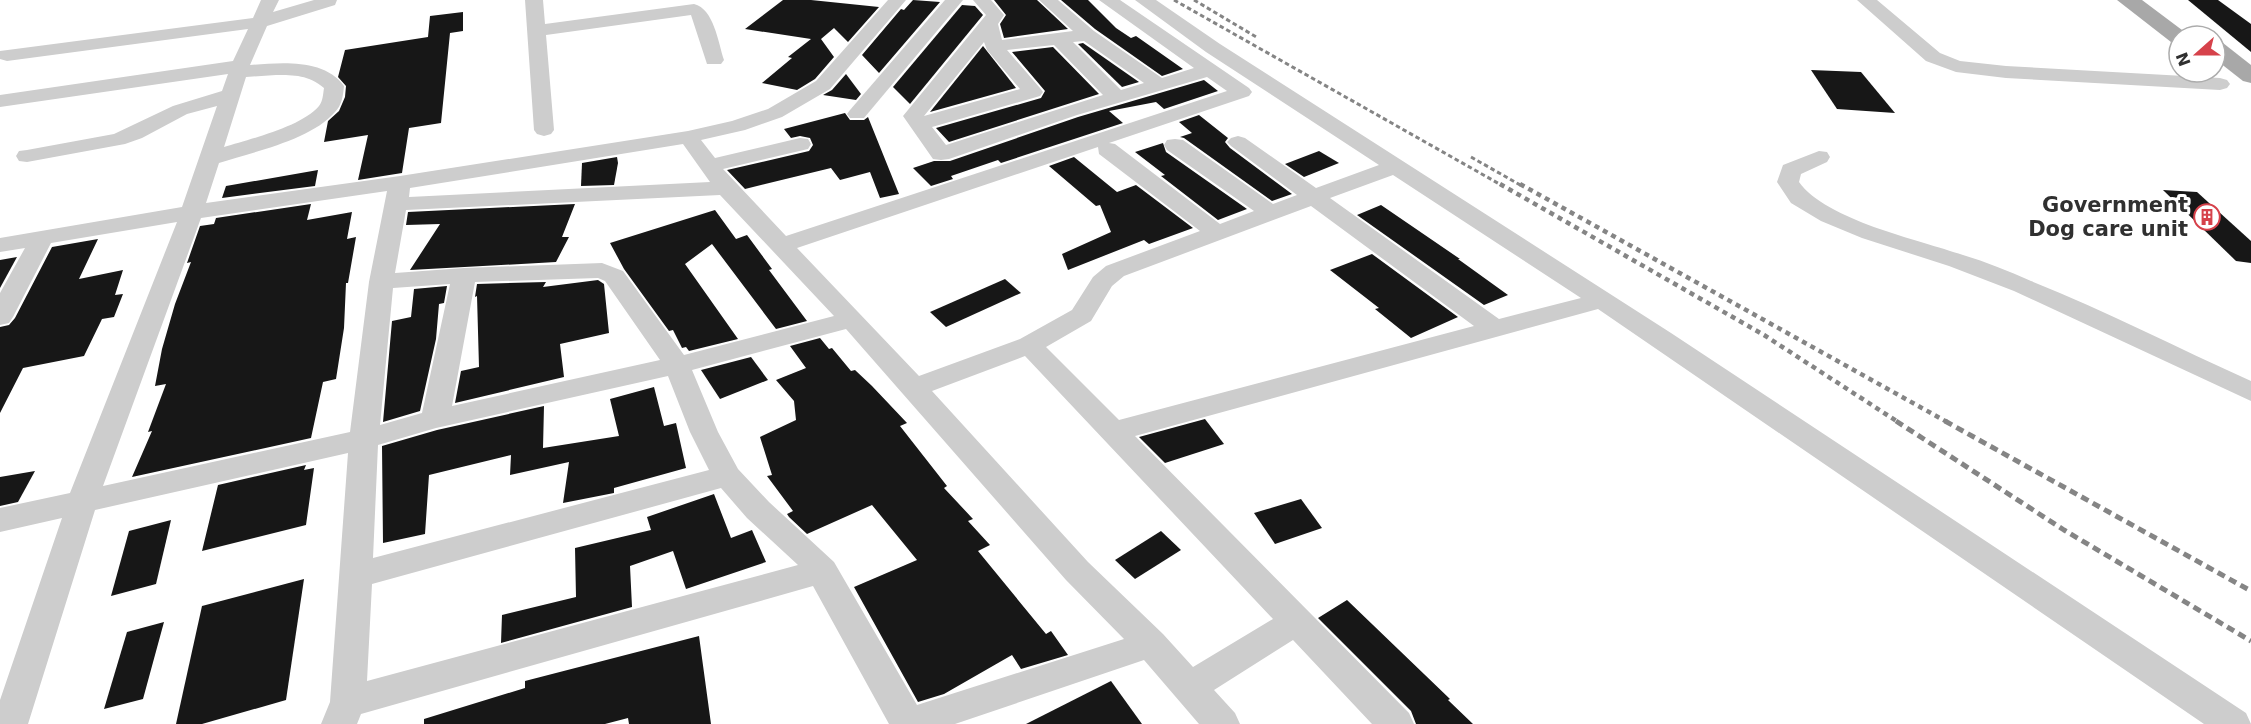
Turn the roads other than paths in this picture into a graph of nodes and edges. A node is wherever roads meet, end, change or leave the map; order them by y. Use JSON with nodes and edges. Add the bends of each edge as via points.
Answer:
{"nodes":[{"id":1,"x":286,"y":0,"type":"edge"},
{"id":2,"x":334,"y":0,"type":"edge"},
{"id":3,"x":534,"y":0,"type":"edge"},
{"id":4,"x":897,"y":0,"type":"edge"},
{"id":5,"x":954,"y":0,"type":"edge"},
{"id":6,"x":982,"y":0,"type":"edge"},
{"id":7,"x":1048,"y":0,"type":"edge"},
{"id":8,"x":1108,"y":0,"type":"edge"},
{"id":9,"x":1866,"y":0,"type":"edge"},
{"id":10,"x":2128,"y":0,"type":"edge"},
{"id":11,"x":2153,"y":0,"type":"edge"},
{"id":12,"x":329,"y":1,"type":"edge"},
{"id":13,"x":636,"y":8,"type":"edge"},
{"id":14,"x":266,"y":11,"type":"edge"},
{"id":15,"x":1142,"y":12,"type":"edge"},
{"id":16,"x":989,"y":24,"type":"junction"},
{"id":17,"x":2184,"y":24,"type":"edge"},
{"id":18,"x":2167,"y":28,"type":"edge"},
{"id":19,"x":536,"y":31,"type":"junction"},
{"id":20,"x":1088,"y":35,"type":"junction"},
{"id":21,"x":1058,"y":38,"type":"junction"},
{"id":22,"x":994,"y":46,"type":"junction"},
{"id":23,"x":7,"y":55,"type":"dead end"},
{"id":24,"x":2227,"y":57,"type":"edge"},
{"id":25,"x":714,"y":60,"type":"dead end"},
{"id":26,"x":1208,"y":70,"type":"junction"},
{"id":27,"x":2167,"y":74,"type":"edge"},
{"id":28,"x":2251,"y":76,"type":"edge"},
{"id":29,"x":236,"y":78,"type":"junction"},
{"id":30,"x":2227,"y":78,"type":"edge"},
{"id":31,"x":1158,"y":84,"type":"junction"},
{"id":32,"x":2251,"y":89,"type":"edge"},
{"id":33,"x":1033,"y":92,"type":"junction"},
{"id":34,"x":1116,"y":96,"type":"junction"},
{"id":35,"x":0,"y":101,"type":"edge"},
{"id":36,"x":1070,"y":111,"type":"junction"},
{"id":37,"x":857,"y":114,"type":"dead end"},
{"id":38,"x":919,"y":124,"type":"junction"},
{"id":39,"x":544,"y":130,"type":"dead end"},
{"id":40,"x":688,"y":137,"type":"junction"},
{"id":41,"x":1238,"y":142,"type":"dead end"},
{"id":42,"x":800,"y":144,"type":"dead end"},
{"id":43,"x":1175,"y":145,"type":"dead end"},
{"id":44,"x":1107,"y":149,"type":"dead end"},
{"id":45,"x":27,"y":156,"type":"dead end"},
{"id":46,"x":1819,"y":157,"type":"dead end"},
{"id":47,"x":210,"y":159,"type":"junction"},
{"id":48,"x":709,"y":166,"type":"junction"},
{"id":49,"x":1396,"y":166,"type":"junction"},
{"id":50,"x":726,"y":188,"type":"junction"},
{"id":51,"x":398,"y":194,"type":"junction"},
{"id":52,"x":1314,"y":197,"type":"junction"},
{"id":53,"x":192,"y":212,"type":"junction"},
{"id":54,"x":1271,"y":213,"type":"junction"},
{"id":55,"x":1217,"y":233,"type":"junction"},
{"id":56,"x":42,"y":238,"type":"junction"},
{"id":57,"x":0,"y":245,"type":"edge"},
{"id":58,"x":783,"y":245,"type":"junction"},
{"id":59,"x":464,"y":275,"type":"junction"},
{"id":60,"x":381,"y":282,"type":"junction"},
{"id":61,"x":1601,"y":300,"type":"junction"},
{"id":62,"x":0,"y":317,"type":"edge"},
{"id":63,"x":852,"y":319,"type":"junction"},
{"id":64,"x":1495,"y":329,"type":"junction"},
{"id":65,"x":1029,"y":345,"type":"junction"},
{"id":66,"x":677,"y":365,"type":"junction"},
{"id":67,"x":914,"y":388,"type":"junction"},
{"id":68,"x":2251,"y":392,"type":"edge"},
{"id":69,"x":435,"y":419,"type":"junction"},
{"id":70,"x":1113,"y":432,"type":"junction"},
{"id":71,"x":364,"y":439,"type":"junction"},
{"id":72,"x":727,"y":476,"type":"junction"},
{"id":73,"x":83,"y":500,"type":"junction"},
{"id":74,"x":0,"y":520,"type":"edge"},
{"id":75,"x":823,"y":572,"type":"junction"},
{"id":76,"x":354,"y":576,"type":"junction"},
{"id":77,"x":1297,"y":621,"type":"junction"},
{"id":78,"x":1151,"y":644,"type":"junction"},
{"id":79,"x":1189,"y":687,"type":"junction"},
{"id":80,"x":343,"y":713,"type":"edge"},
{"id":81,"x":10,"y":724,"type":"edge"},
{"id":82,"x":1222,"y":724,"type":"edge"},
{"id":83,"x":1396,"y":724,"type":"edge"},
{"id":84,"x":2233,"y":724,"type":"edge"}],
"edges":[{"from":1,"to":12,"type":"street"},
{"from":2,"to":12,"type":"street"},
{"from":3,"to":19,"type":"street"},
{"from":4,"to":40,"type":"street","via":[[823,86],[775,113]]},
{"from":5,"to":37,"type":"street"},
{"from":6,"to":16,"type":"street","via":[[995,15]]},
{"from":7,"to":20,"type":"street"},
{"from":8,"to":15,"type":"street"},
{"from":9,"to":27,"type":"street","via":[[1933,57],[1956,66],[2006,72]]},
{"from":10,"to":18,"type":"main road"},
{"from":11,"to":17,"type":"main road"},
{"from":12,"to":14,"type":"street"},
{"from":13,"to":19,"type":"street"},
{"from":13,"to":25,"type":"street","via":[[699,12]]},
{"from":14,"to":23,"type":"street"},
{"from":14,"to":29,"type":"street"},
{"from":15,"to":20,"type":"street","via":[[1114,29]]},
{"from":15,"to":26,"type":"street"},
{"from":15,"to":49,"type":"street","via":[[1213,48]]},
{"from":16,"to":22,"type":"street"},
{"from":16,"to":38,"type":"street","via":[[913,116]]},
{"from":19,"to":39,"type":"street"},
{"from":20,"to":21,"type":"street"},
{"from":20,"to":31,"type":"street"},
{"from":21,"to":22,"type":"street"},
{"from":21,"to":34,"type":"street"},
{"from":22,"to":33,"type":"street"},
{"from":24,"to":28,"type":"main road"},
{"from":26,"to":31,"type":"street"},
{"from":26,"to":58,"type":"street","via":[[1242,92]]},
{"from":29,"to":35,"type":"street"},
{"from":29,"to":45,"type":"street","via":[[135,134]]},
{"from":29,"to":47,"type":"street"},
{"from":29,"to":47,"type":"street","via":[[287,69],[309,71],[326,77],[334,86],[333,98],[328,108],[302,127]]},
{"from":30,"to":32,"type":"main road"},
{"from":31,"to":34,"type":"street"},
{"from":33,"to":36,"type":"street"},
{"from":33,"to":38,"type":"street"},
{"from":34,"to":36,"type":"street"},
{"from":36,"to":38,"type":"street","via":[[942,154]]},
{"from":40,"to":48,"type":"street"},
{"from":40,"to":51,"type":"street"},
{"from":41,"to":52,"type":"street"},
{"from":42,"to":48,"type":"street"},
{"from":43,"to":54,"type":"street"},
{"from":44,"to":55,"type":"street"},
{"from":46,"to":68,"type":"street","via":[[1791,170],[1788,182],[1799,198],[1829,216],[2023,286]]},
{"from":47,"to":53,"type":"street"},
{"from":48,"to":50,"type":"street"},
{"from":49,"to":52,"type":"street"},
{"from":49,"to":61,"type":"street"},
{"from":50,"to":51,"type":"street"},
{"from":50,"to":58,"type":"street"},
{"from":51,"to":53,"type":"street"},
{"from":51,"to":60,"type":"street"},
{"from":52,"to":54,"type":"street"},
{"from":52,"to":64,"type":"street"},
{"from":53,"to":56,"type":"street"},
{"from":53,"to":73,"type":"street"},
{"from":54,"to":55,"type":"street"},
{"from":55,"to":65,"type":"street","via":[[1115,271],[1102,282],[1082,315]]},
{"from":56,"to":57,"type":"street"},
{"from":56,"to":62,"type":"street"},
{"from":58,"to":63,"type":"street"},
{"from":59,"to":60,"type":"street"},
{"from":59,"to":66,"type":"street","via":[[608,272]]},
{"from":59,"to":69,"type":"street"},
{"from":60,"to":71,"type":"street"},
{"from":61,"to":64,"type":"street"},
{"from":61,"to":84,"type":"street"},
{"from":63,"to":66,"type":"street"},
{"from":63,"to":67,"type":"street"},
{"from":64,"to":70,"type":"street"},
{"from":65,"to":67,"type":"street"},
{"from":65,"to":70,"type":"street"},
{"from":66,"to":69,"type":"street"},
{"from":66,"to":72,"type":"street"},
{"from":67,"to":78,"type":"street","via":[[1077,571]]},
{"from":69,"to":71,"type":"street"},
{"from":70,"to":77,"type":"street"},
{"from":71,"to":73,"type":"street"},
{"from":71,"to":76,"type":"street"},
{"from":72,"to":75,"type":"street"},
{"from":72,"to":76,"type":"street"},
{"from":73,"to":74,"type":"street"},
{"from":73,"to":81,"type":"street"},
{"from":75,"to":78,"type":"street","via":[[908,724]]},
{"from":75,"to":80,"type":"street"},
{"from":76,"to":80,"type":"street"},
{"from":77,"to":79,"type":"street"},
{"from":77,"to":83,"type":"street"},
{"from":78,"to":79,"type":"street"},
{"from":79,"to":82,"type":"street"}]}
